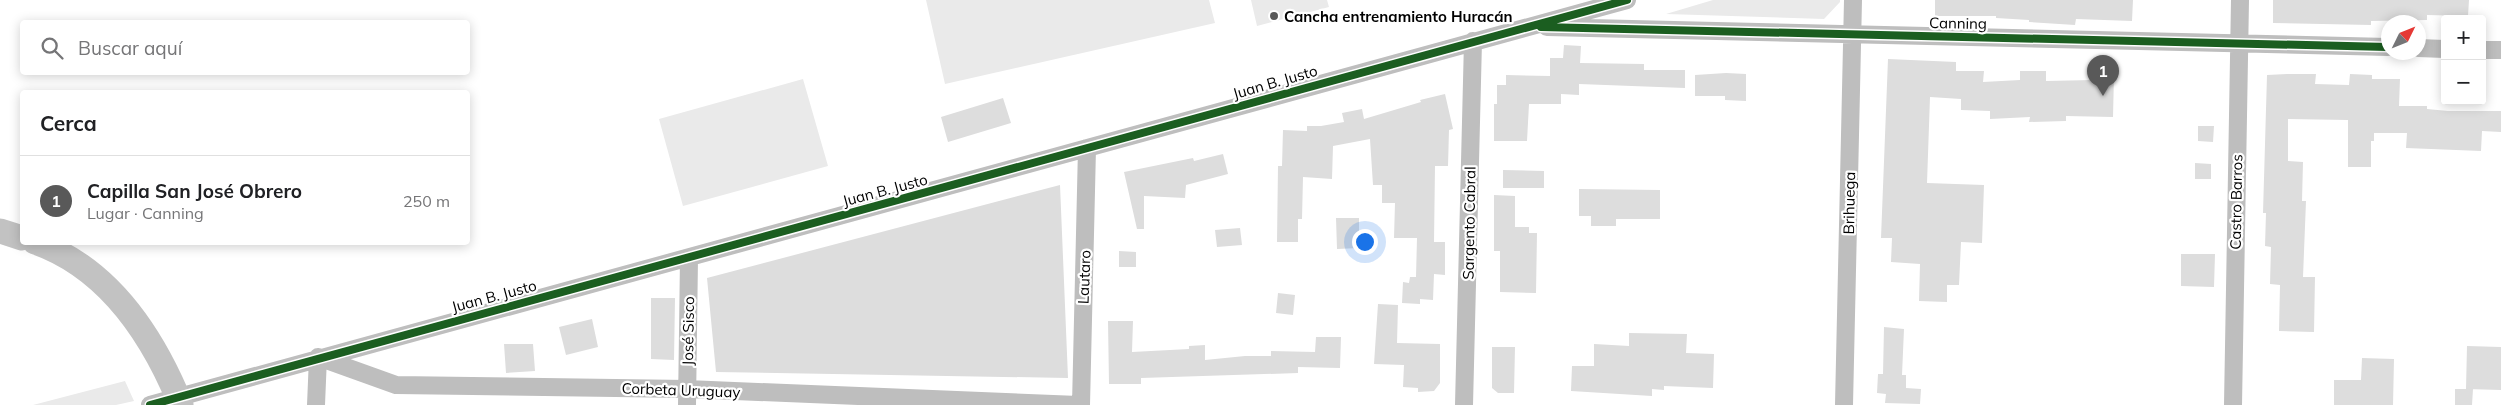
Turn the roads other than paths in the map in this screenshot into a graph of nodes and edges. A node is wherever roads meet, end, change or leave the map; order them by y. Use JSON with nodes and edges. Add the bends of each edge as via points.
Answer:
{"nodes":[{"id":1,"x":1626,"y":0,"type":"edge"},
{"id":2,"x":1854,"y":0,"type":"edge"},
{"id":3,"x":2240,"y":0,"type":"edge"},
{"id":4,"x":1528,"y":27,"type":"junction"},
{"id":5,"x":1853,"y":34,"type":"junction"},
{"id":6,"x":1473,"y":41,"type":"junction"},
{"id":7,"x":2239,"y":44,"type":"junction"},
{"id":8,"x":2381,"y":47,"type":"edge"},
{"id":9,"x":2426,"y":48,"type":"edge"},
{"id":10,"x":2441,"y":49,"type":"edge"},
{"id":11,"x":2486,"y":50,"type":"edge"},
{"id":12,"x":2501,"y":50,"type":"edge"},
{"id":13,"x":1088,"y":148,"type":"junction"},
{"id":14,"x":0,"y":231,"type":"edge"},
{"id":15,"x":20,"y":237,"type":"edge"},
{"id":16,"x":40,"y":245,"type":"edge"},
{"id":17,"x":689,"y":258,"type":"junction"},
{"id":18,"x":318,"y":357,"type":"junction"},
{"id":19,"x":687,"y":397,"type":"edge"},
{"id":20,"x":179,"y":402,"type":"edge"},
{"id":21,"x":150,"y":405,"type":"edge"},
{"id":22,"x":316,"y":405,"type":"edge"},
{"id":23,"x":1079,"y":405,"type":"edge"},
{"id":24,"x":1464,"y":405,"type":"edge"},
{"id":25,"x":1844,"y":405,"type":"edge"},
{"id":26,"x":2233,"y":405,"type":"edge"}],
"edges":[{"from":1,"to":4,"type":"street","name":"Juan B. Justo"},
{"from":2,"to":5,"type":"street","name":"Brihuega"},
{"from":3,"to":7,"type":"street","name":"Castro Barros"},
{"from":4,"to":5,"type":"street","name":"Canning"},
{"from":4,"to":6,"type":"street","name":"Juan B. Justo"},
{"from":5,"to":7,"type":"street","name":"Canning"},
{"from":5,"to":25,"type":"street","name":"Brihuega"},
{"from":6,"to":13,"type":"street","name":"Juan B. Justo"},
{"from":6,"to":24,"type":"street","name":"Sargento Cabral"},
{"from":7,"to":8,"type":"street","name":"Canning"},
{"from":7,"to":26,"type":"street","name":"Castro Barros"},
{"from":9,"to":10,"type":"street"},
{"from":11,"to":12,"type":"street"},
{"from":13,"to":17,"type":"street","name":"Juan B. Justo"},
{"from":13,"to":23,"type":"street","name":"Lautaro"},
{"from":14,"to":15,"type":"main road"},
{"from":16,"to":20,"type":"main road","via":[[85,270],[120,300],[153,344]]},
{"from":17,"to":18,"type":"street","name":"Juan B. Justo"},
{"from":17,"to":19,"type":"street","name":"José Sisco"},
{"from":18,"to":19,"type":"street","name":"Corbeta Uruguay","via":[[396,385]]},
{"from":18,"to":20,"type":"street","name":"Juan B. Justo"},
{"from":18,"to":22,"type":"street"},
{"from":19,"to":23,"type":"street","name":"Corbeta Uruguay"},
{"from":20,"to":21,"type":"street","name":"Juan B. Justo"}]}
